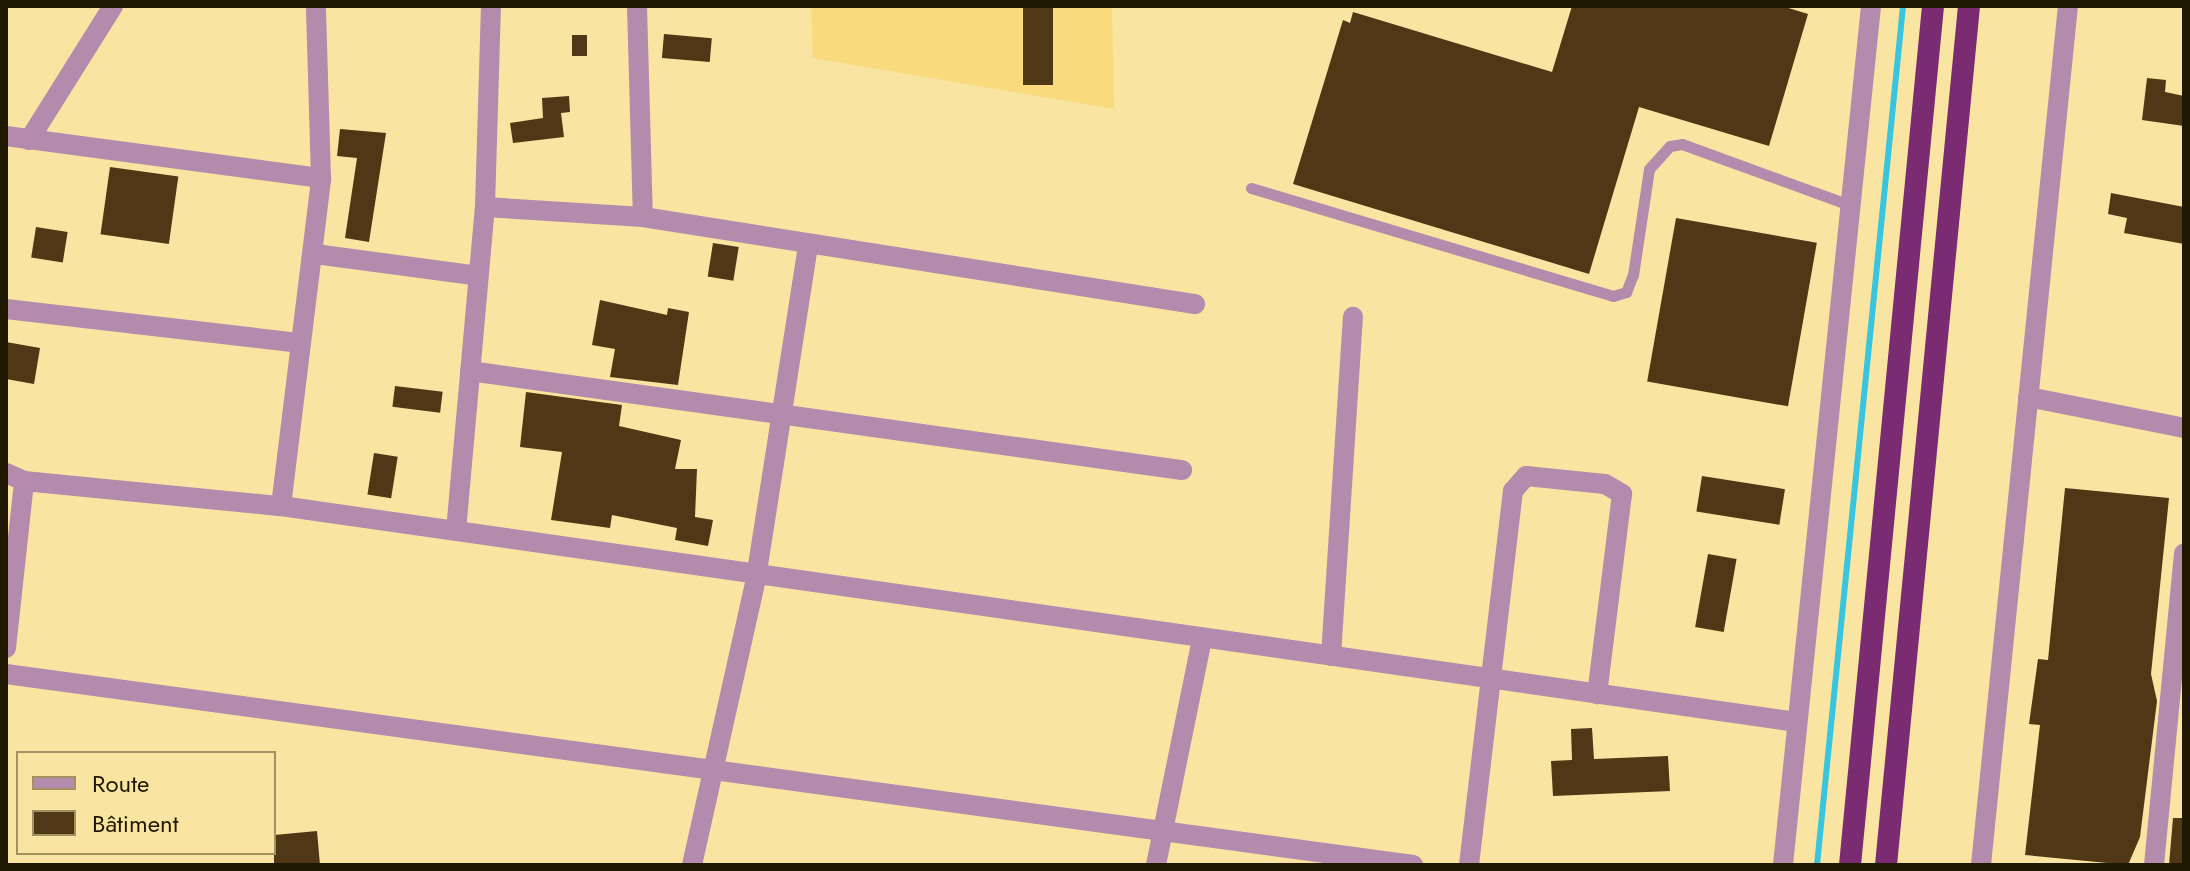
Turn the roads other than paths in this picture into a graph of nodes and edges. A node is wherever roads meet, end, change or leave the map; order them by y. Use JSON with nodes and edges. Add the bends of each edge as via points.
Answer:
{"nodes":[{"id":1,"x":113,"y":6,"type":"edge"},
{"id":2,"x":316,"y":6,"type":"edge"},
{"id":3,"x":491,"y":6,"type":"edge"},
{"id":4,"x":637,"y":6,"type":"edge"},
{"id":5,"x":1871,"y":6,"type":"edge"},
{"id":6,"x":1933,"y":6,"type":"edge"},
{"id":7,"x":1969,"y":6,"type":"edge"},
{"id":8,"x":2068,"y":6,"type":"edge"},
{"id":9,"x":6,"y":136,"type":"edge"},
{"id":10,"x":29,"y":140,"type":"junction"},
{"id":11,"x":321,"y":178,"type":"junction"},
{"id":12,"x":1251,"y":188,"type":"dead end"},
{"id":13,"x":1850,"y":205,"type":"junction"},
{"id":14,"x":485,"y":207,"type":"junction"},
{"id":15,"x":643,"y":217,"type":"junction"},
{"id":16,"x":808,"y":245,"type":"junction"},
{"id":17,"x":315,"y":254,"type":"junction"},
{"id":18,"x":479,"y":276,"type":"junction"},
{"id":19,"x":1195,"y":304,"type":"dead end"},
{"id":20,"x":6,"y":309,"type":"edge"},
{"id":21,"x":1353,"y":317,"type":"dead end"},
{"id":22,"x":301,"y":343,"type":"junction"},
{"id":23,"x":470,"y":371,"type":"junction"},
{"id":24,"x":2028,"y":397,"type":"junction"},
{"id":25,"x":782,"y":411,"type":"junction"},
{"id":26,"x":2184,"y":428,"type":"edge"},
{"id":27,"x":1182,"y":470,"type":"dead end"},
{"id":28,"x":15,"y":477,"type":"edge"},
{"id":29,"x":281,"y":506,"type":"junction"},
{"id":30,"x":456,"y":531,"type":"junction"},
{"id":31,"x":2184,"y":553,"type":"edge"},
{"id":32,"x":756,"y":578,"type":"junction"},
{"id":33,"x":1202,"y":638,"type":"junction"},
{"id":34,"x":6,"y":648,"type":"edge"},
{"id":35,"x":1331,"y":656,"type":"junction"},
{"id":36,"x":6,"y":674,"type":"edge"},
{"id":37,"x":1495,"y":679,"type":"junction"},
{"id":38,"x":1597,"y":694,"type":"junction"},
{"id":39,"x":1797,"y":722,"type":"junction"},
{"id":40,"x":714,"y":770,"type":"junction"},
{"id":41,"x":1161,"y":831,"type":"junction"},
{"id":42,"x":692,"y":865,"type":"edge"},
{"id":43,"x":1156,"y":865,"type":"edge"},
{"id":44,"x":1413,"y":865,"type":"edge"},
{"id":45,"x":1469,"y":865,"type":"edge"},
{"id":46,"x":1783,"y":865,"type":"edge"},
{"id":47,"x":1850,"y":865,"type":"edge"},
{"id":48,"x":1886,"y":865,"type":"edge"},
{"id":49,"x":1981,"y":865,"type":"edge"},
{"id":50,"x":2154,"y":865,"type":"edge"}],
"edges":[{"from":1,"to":10,"type":"street"},
{"from":2,"to":11,"type":"street"},
{"from":3,"to":14,"type":"street"},
{"from":4,"to":15,"type":"street"},
{"from":5,"to":13,"type":"street"},
{"from":6,"to":47,"type":"highway"},
{"from":7,"to":48,"type":"highway"},
{"from":8,"to":24,"type":"street"},
{"from":9,"to":10,"type":"street"},
{"from":10,"to":11,"type":"street"},
{"from":11,"to":17,"type":"street"},
{"from":12,"to":13,"type":"lane","via":[[1613,296],[1626,292],[1633,275],[1649,169],[1670,146],[1682,144]]},
{"from":13,"to":39,"type":"street"},
{"from":14,"to":15,"type":"street"},
{"from":14,"to":18,"type":"street"},
{"from":15,"to":16,"type":"street"},
{"from":16,"to":19,"type":"street"},
{"from":16,"to":25,"type":"street"},
{"from":17,"to":18,"type":"street"},
{"from":17,"to":22,"type":"street"},
{"from":18,"to":23,"type":"street"},
{"from":20,"to":22,"type":"street"},
{"from":21,"to":35,"type":"street"},
{"from":22,"to":29,"type":"street"},
{"from":23,"to":25,"type":"street"},
{"from":23,"to":30,"type":"street"},
{"from":24,"to":26,"type":"street"},
{"from":24,"to":49,"type":"street"},
{"from":25,"to":27,"type":"street"},
{"from":25,"to":32,"type":"street"},
{"from":28,"to":29,"type":"street"},
{"from":28,"to":34,"type":"street"},
{"from":29,"to":30,"type":"street"},
{"from":30,"to":32,"type":"street"},
{"from":31,"to":50,"type":"street"},
{"from":32,"to":33,"type":"street"},
{"from":32,"to":40,"type":"street"},
{"from":33,"to":35,"type":"street"},
{"from":33,"to":41,"type":"street"},
{"from":35,"to":37,"type":"street"},
{"from":36,"to":40,"type":"street"},
{"from":37,"to":38,"type":"street"},
{"from":37,"to":38,"type":"street","via":[[1513,491],[1536,473],[1622,494]]},
{"from":37,"to":45,"type":"street"},
{"from":38,"to":39,"type":"street"},
{"from":39,"to":46,"type":"street"},
{"from":40,"to":41,"type":"street"},
{"from":40,"to":42,"type":"street"},
{"from":41,"to":43,"type":"street"},
{"from":41,"to":44,"type":"street"}]}
